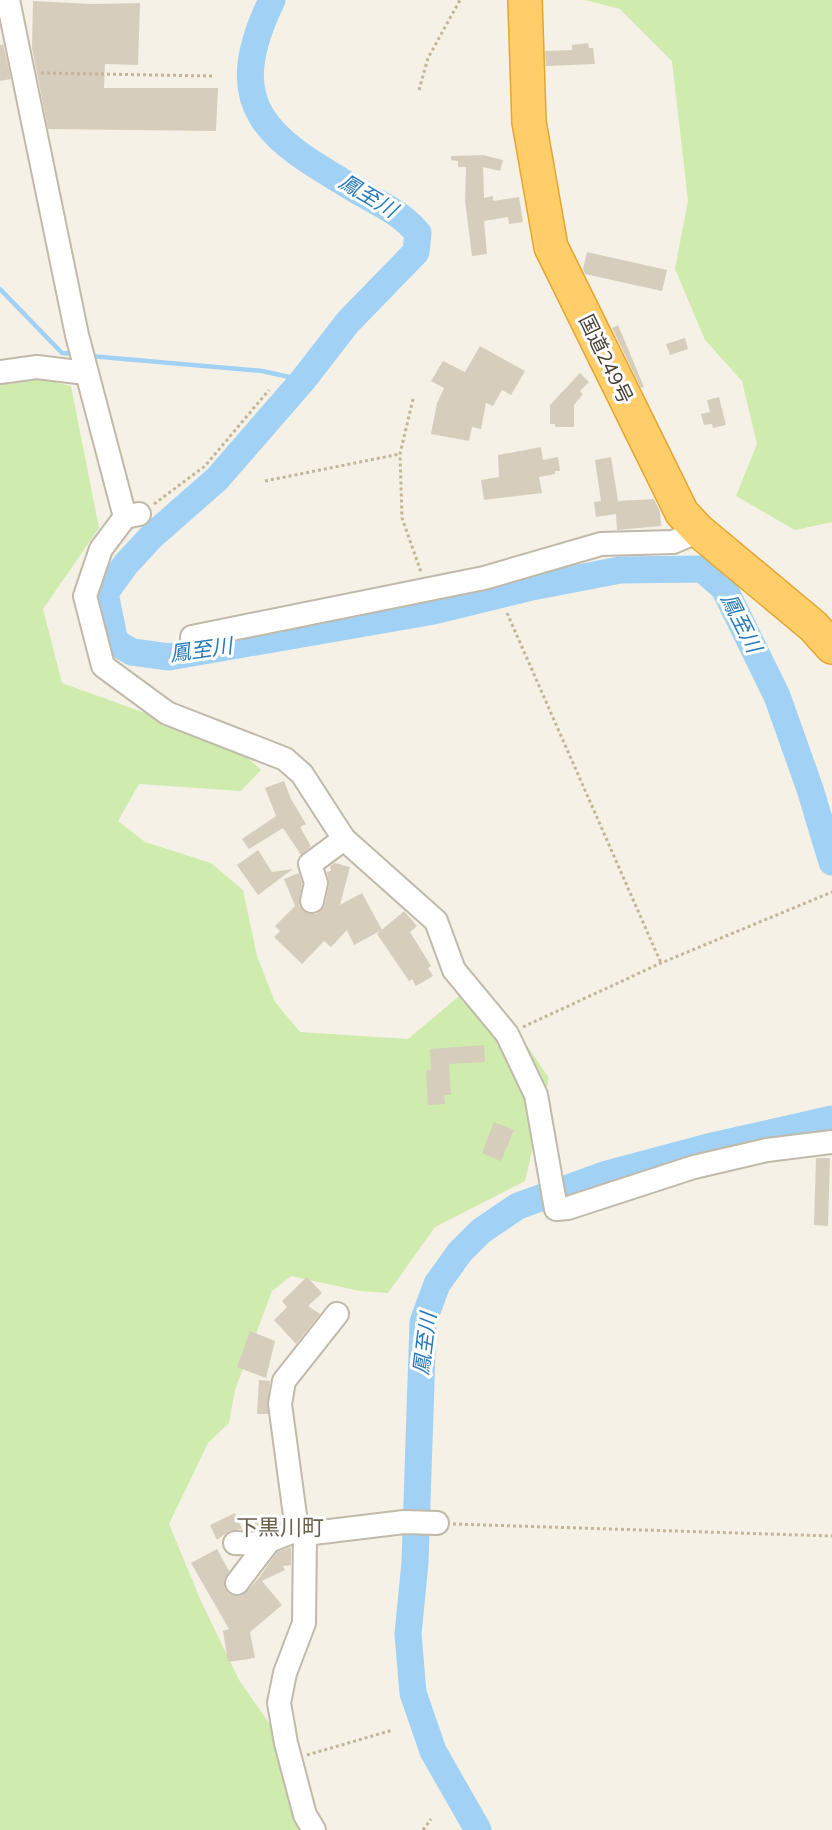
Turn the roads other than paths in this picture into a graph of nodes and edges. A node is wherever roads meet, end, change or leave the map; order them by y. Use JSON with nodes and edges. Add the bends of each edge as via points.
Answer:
{"nodes":[{"id":1,"x":8,"y":0,"type":"edge"},
{"id":2,"x":525,"y":0,"type":"edge"},
{"id":3,"x":85,"y":369,"type":"junction"},
{"id":4,"x":0,"y":372,"type":"edge"},
{"id":5,"x":699,"y":531,"type":"junction"},
{"id":6,"x":192,"y":636,"type":"dead end"},
{"id":7,"x":832,"y":647,"type":"edge"},
{"id":8,"x":344,"y":839,"type":"junction"},
{"id":9,"x":312,"y":901,"type":"dead end"},
{"id":10,"x":832,"y":1142,"type":"edge"},
{"id":11,"x":337,"y":1314,"type":"dead end"},
{"id":12,"x":436,"y":1523,"type":"road end"},
{"id":13,"x":301,"y":1532,"type":"junction"},
{"id":14,"x":235,"y":1544,"type":"dead end"},
{"id":15,"x":266,"y":1544,"type":"junction"},
{"id":16,"x":237,"y":1582,"type":"dead end"},
{"id":17,"x":314,"y":1830,"type":"edge"}],
"edges":[{"from":1,"to":3,"type":"street"},
{"from":2,"to":5,"type":"highway","name":"国道249号","via":[[529,122],[551,247],[682,513]]},
{"from":3,"to":4,"type":"street","via":[[37,367]]},
{"from":3,"to":8,"type":"street","via":[[132,516],[100,549],[86,596],[103,666],[166,713],[285,759],[302,774]]},
{"from":5,"to":6,"type":"street","via":[[674,542],[601,543],[483,578]]},
{"from":5,"to":7,"type":"highway","name":"国道249号","via":[[813,626]]},
{"from":8,"to":9,"type":"street","via":[[310,864],[316,883]]},
{"from":8,"to":10,"type":"street","via":[[436,921],[454,970],[507,1034],[536,1095],[556,1209],[694,1167],[767,1150]]},
{"from":11,"to":13,"type":"street","via":[[284,1381],[280,1404]]},
{"from":12,"to":13,"type":"street","via":[[404,1522]]},
{"from":13,"to":15,"type":"street","via":[[277,1536]]},
{"from":13,"to":17,"type":"street","via":[[304,1623],[285,1673],[279,1703],[305,1815]]},
{"from":14,"to":15,"type":"street"},
{"from":15,"to":16,"type":"street"}]}
